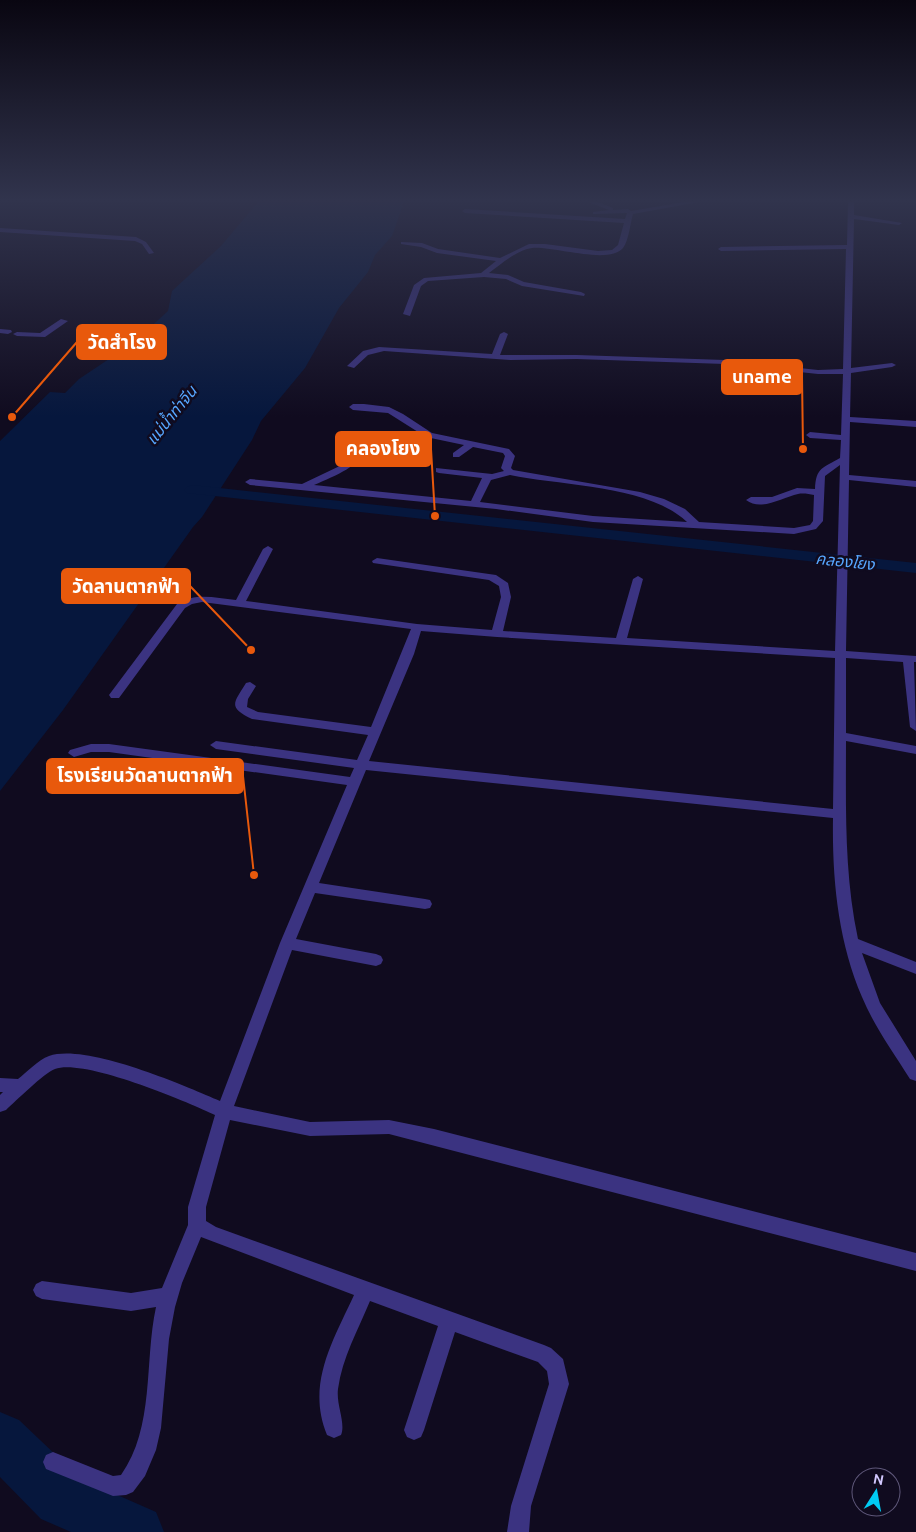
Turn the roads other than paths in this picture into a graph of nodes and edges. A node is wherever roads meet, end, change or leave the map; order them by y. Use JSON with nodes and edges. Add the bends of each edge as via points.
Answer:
{"nodes":[{"id":1,"x":849,"y":273,"type":"edge"},
{"id":2,"x":485,"y":274,"type":"joint"},
{"id":3,"x":548,"y":289,"type":"junction"},
{"id":4,"x":580,"y":294,"type":"dead end"},
{"id":5,"x":542,"y":296,"type":"dead end"},
{"id":6,"x":407,"y":314,"type":"dead end"},
{"id":7,"x":64,"y":321,"type":"dead end"},
{"id":8,"x":17,"y":334,"type":"dead end"},
{"id":9,"x":504,"y":334,"type":"dead end"},
{"id":10,"x":495,"y":357,"type":"junction"},
{"id":11,"x":892,"y":365,"type":"dead end"},
{"id":12,"x":351,"y":366,"type":"dead end"},
{"id":13,"x":846,"y":371,"type":"junction"},
{"id":14,"x":353,"y":407,"type":"dead end"},
{"id":15,"x":845,"y":419,"type":"junction"},
{"id":16,"x":916,"y":424,"type":"edge"},
{"id":17,"x":810,"y":434,"type":"dead end"},
{"id":18,"x":355,"y":436,"type":"dead end"},
{"id":19,"x":845,"y":438,"type":"junction"},
{"id":20,"x":471,"y":444,"type":"junction"},
{"id":21,"x":456,"y":455,"type":"dead end"},
{"id":22,"x":844,"y":459,"type":"junction"},
{"id":23,"x":439,"y":470,"type":"dead end"},
{"id":24,"x":510,"y":472,"type":"junction"},
{"id":25,"x":490,"y":476,"type":"junction"},
{"id":26,"x":844,"y":477,"type":"junction"},
{"id":27,"x":250,"y":482,"type":"dead end"},
{"id":28,"x":916,"y":484,"type":"edge"},
{"id":29,"x":304,"y":487,"type":"junction"},
{"id":30,"x":820,"y":492,"type":"junction"},
{"id":31,"x":751,"y":500,"type":"dead end"},
{"id":32,"x":474,"y":504,"type":"junction"},
{"id":33,"x":696,"y":526,"type":"junction"},
{"id":34,"x":268,"y":549,"type":"dead end"},
{"id":35,"x":377,"y":561,"type":"dead end"},
{"id":36,"x":638,"y":579,"type":"dead end"},
{"id":37,"x":239,"y":604,"type":"junction"},
{"id":38,"x":417,"y":627,"type":"junction"},
{"id":39,"x":497,"y":634,"type":"junction"},
{"id":40,"x":621,"y":641,"type":"junction"},
{"id":41,"x":841,"y":654,"type":"junction"},
{"id":42,"x":912,"y":659,"type":"edge"},
{"id":43,"x":250,"y":686,"type":"dead end"},
{"id":44,"x":913,"y":687,"type":"edge"},
{"id":45,"x":115,"y":695,"type":"dead end"},
{"id":46,"x":916,"y":728,"type":"edge"},
{"id":47,"x":376,"y":732,"type":"junction"},
{"id":48,"x":839,"y":736,"type":"junction"},
{"id":49,"x":216,"y":745,"type":"dead end"},
{"id":50,"x":916,"y":750,"type":"edge"},
{"id":51,"x":74,"y":753,"type":"dead end"},
{"id":52,"x":362,"y":765,"type":"junction"},
{"id":53,"x":355,"y":782,"type":"junction"},
{"id":54,"x":840,"y":814,"type":"junction"},
{"id":55,"x":312,"y":887,"type":"junction"},
{"id":56,"x":425,"y":904,"type":"dead end"},
{"id":57,"x":850,"y":942,"type":"junction"},
{"id":58,"x":287,"y":944,"type":"junction"},
{"id":59,"x":376,"y":960,"type":"dead end"},
{"id":60,"x":916,"y":968,"type":"edge"},
{"id":61,"x":916,"y":1074,"type":"edge"},
{"id":62,"x":0,"y":1085,"type":"edge"},
{"id":63,"x":21,"y":1086,"type":"junction"},
{"id":64,"x":0,"y":1105,"type":"edge"},
{"id":65,"x":224,"y":1111,"type":"junction"},
{"id":66,"x":197,"y":1225,"type":"junction"},
{"id":67,"x":916,"y":1262,"type":"edge"},
{"id":68,"x":42,"y":1290,"type":"dead end"},
{"id":69,"x":365,"y":1290,"type":"junction"},
{"id":70,"x":168,"y":1296,"type":"junction"},
{"id":71,"x":449,"y":1321,"type":"junction"},
{"id":72,"x":334,"y":1428,"type":"dead end"},
{"id":73,"x":414,"y":1430,"type":"dead end"},
{"id":74,"x":53,"y":1462,"type":"dead end"},
{"id":75,"x":518,"y":1532,"type":"edge"}],
"edges":[{"from":1,"to":13,"type":"street"},
{"from":2,"to":3,"type":"street","via":[[513,278],[522,284]]},
{"from":2,"to":6,"type":"street","via":[[426,280],[418,285]]},
{"from":3,"to":4,"type":"street"},
{"from":3,"to":5,"type":"street"},
{"from":7,"to":8,"type":"street","via":[[42,335]]},
{"from":9,"to":10,"type":"street"},
{"from":10,"to":12,"type":"street","via":[[378,349],[360,356]]},
{"from":10,"to":13,"type":"street","via":[[706,361],[808,371]]},
{"from":11,"to":13,"type":"street"},
{"from":13,"to":15,"type":"street"},
{"from":14,"to":20,"type":"street","via":[[385,409],[397,413],[420,432]]},
{"from":15,"to":16,"type":"street"},
{"from":15,"to":19,"type":"street"},
{"from":17,"to":19,"type":"street"},
{"from":18,"to":29,"type":"street","via":[[367,444],[354,462]]},
{"from":19,"to":22,"type":"street"},
{"from":20,"to":21,"type":"street"},
{"from":20,"to":24,"type":"street","via":[[506,451],[510,456],[506,468]]},
{"from":22,"to":26,"type":"street"},
{"from":22,"to":30,"type":"street","via":[[820,476]]},
{"from":23,"to":25,"type":"street"},
{"from":24,"to":25,"type":"street"},
{"from":24,"to":33,"type":"street","via":[[595,485],[654,499],[681,511]]},
{"from":25,"to":32,"type":"street"},
{"from":26,"to":28,"type":"street"},
{"from":26,"to":41,"type":"street"},
{"from":27,"to":29,"type":"street"},
{"from":29,"to":32,"type":"street"},
{"from":30,"to":31,"type":"street","via":[[797,491],[773,500]]},
{"from":30,"to":33,"type":"street","via":[[818,521],[806,530]]},
{"from":32,"to":33,"type":"street"},
{"from":34,"to":37,"type":"street"},
{"from":35,"to":39,"type":"street","via":[[492,577],[504,585],[506,597]]},
{"from":36,"to":40,"type":"street"},
{"from":37,"to":38,"type":"street"},
{"from":37,"to":45,"type":"street","via":[[202,599],[181,606]]},
{"from":38,"to":39,"type":"street"},
{"from":38,"to":47,"type":"street"},
{"from":39,"to":40,"type":"street"},
{"from":40,"to":41,"type":"street"},
{"from":41,"to":42,"type":"street"},
{"from":41,"to":48,"type":"street"},
{"from":42,"to":44,"type":"street"},
{"from":43,"to":47,"type":"street","via":[[242,699],[241,709],[256,716]]},
{"from":44,"to":46,"type":"street"},
{"from":47,"to":52,"type":"street"},
{"from":48,"to":50,"type":"street"},
{"from":48,"to":54,"type":"street"},
{"from":49,"to":52,"type":"street"},
{"from":51,"to":53,"type":"street","via":[[91,748],[109,748]]},
{"from":52,"to":53,"type":"street"},
{"from":52,"to":54,"type":"street"},
{"from":53,"to":55,"type":"street"},
{"from":54,"to":57,"type":"street","via":[[841,887]]},
{"from":55,"to":56,"type":"street"},
{"from":55,"to":58,"type":"street"},
{"from":57,"to":60,"type":"street"},
{"from":57,"to":61,"type":"street","via":[[870,997]]},
{"from":58,"to":59,"type":"street"},
{"from":58,"to":65,"type":"street"},
{"from":62,"to":63,"type":"street"},
{"from":63,"to":64,"type":"street"},
{"from":63,"to":65,"type":"street","via":[[52,1062],[77,1060],[136,1076]]},
{"from":65,"to":66,"type":"street","via":[[197,1207]]},
{"from":65,"to":67,"type":"street","via":[[310,1129],[389,1127]]},
{"from":66,"to":69,"type":"street","via":[[211,1234]]},
{"from":66,"to":70,"type":"street"},
{"from":68,"to":70,"type":"street","via":[[131,1302]]},
{"from":69,"to":71,"type":"street"},
{"from":69,"to":72,"type":"street","via":[[335,1363],[329,1388],[328,1406]]},
{"from":70,"to":74,"type":"street","via":[[162,1321],[151,1428],[135,1474],[126,1485],[113,1486]]},
{"from":71,"to":73,"type":"street"},
{"from":71,"to":75,"type":"street","via":[[544,1356],[556,1366],[559,1384],[522,1506]]}]}
